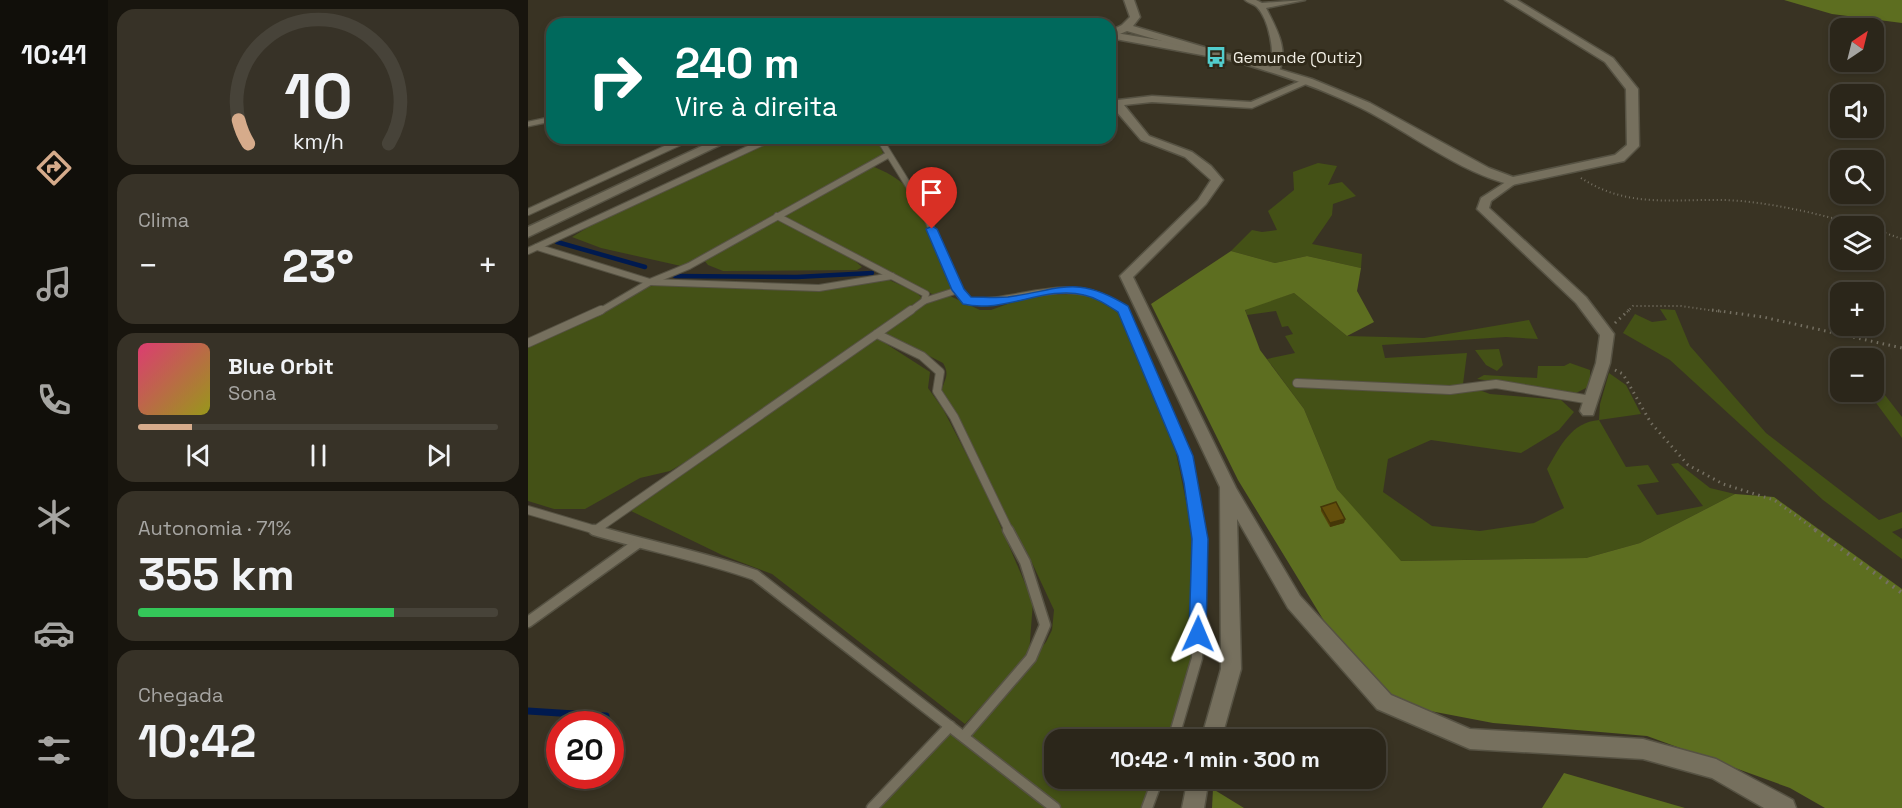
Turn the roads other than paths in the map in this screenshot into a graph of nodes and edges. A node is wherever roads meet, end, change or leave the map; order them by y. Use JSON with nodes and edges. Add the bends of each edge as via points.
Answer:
{"nodes":[{"id":1,"x":1129,"y":0,"type":"edge"},
{"id":2,"x":1249,"y":0,"type":"edge"},
{"id":3,"x":1301,"y":0,"type":"edge"},
{"id":4,"x":1510,"y":0,"type":"edge"},
{"id":5,"x":1261,"y":6,"type":"junction"},
{"id":6,"x":1126,"y":27,"type":"junction"},
{"id":7,"x":1116,"y":32,"type":"edge"},
{"id":8,"x":1116,"y":36,"type":"edge"},
{"id":9,"x":1212,"y":52,"type":"junction"},
{"id":10,"x":1275,"y":71,"type":"junction"},
{"id":11,"x":1308,"y":81,"type":"junction"},
{"id":12,"x":1116,"y":101,"type":"edge"},
{"id":13,"x":1116,"y":103,"type":"edge"},
{"id":14,"x":546,"y":120,"type":"edge"},
{"id":15,"x":528,"y":124,"type":"edge"},
{"id":16,"x":676,"y":144,"type":"edge"},
{"id":17,"x":716,"y":144,"type":"edge"},
{"id":18,"x":759,"y":144,"type":"edge"},
{"id":19,"x":882,"y":144,"type":"edge"},
{"id":20,"x":888,"y":155,"type":"junction"},
{"id":21,"x":1512,"y":181,"type":"junction"},
{"id":22,"x":528,"y":212,"type":"edge"},
{"id":23,"x":777,"y":216,"type":"junction"},
{"id":24,"x":528,"y":233,"type":"edge"},
{"id":25,"x":537,"y":247,"type":"junction"},
{"id":26,"x":528,"y":251,"type":"edge"},
{"id":27,"x":892,"y":276,"type":"junction"},
{"id":28,"x":650,"y":282,"type":"junction"},
{"id":29,"x":958,"y":290,"type":"junction"},
{"id":30,"x":924,"y":301,"type":"junction"},
{"id":31,"x":877,"y":334,"type":"junction"},
{"id":32,"x":528,"y":343,"type":"edge"},
{"id":33,"x":1297,"y":383,"type":"dead end"},
{"id":34,"x":1589,"y":406,"type":"joint"},
{"id":35,"x":1228,"y":487,"type":"junction"},
{"id":36,"x":528,"y":510,"type":"edge"},
{"id":37,"x":597,"y":530,"type":"junction"},
{"id":38,"x":638,"y":543,"type":"junction"},
{"id":39,"x":528,"y":622,"type":"edge"},
{"id":40,"x":950,"y":726,"type":"junction"},
{"id":41,"x":1176,"y":729,"type":"edge"},
{"id":42,"x":1214,"y":729,"type":"edge"},
{"id":43,"x":964,"y":736,"type":"junction"},
{"id":44,"x":1154,"y":789,"type":"edge"},
{"id":45,"x":1197,"y":789,"type":"edge"},
{"id":46,"x":872,"y":808,"type":"edge"},
{"id":47,"x":1056,"y":808,"type":"edge"},
{"id":48,"x":1147,"y":808,"type":"edge"},
{"id":49,"x":1193,"y":808,"type":"edge"},
{"id":50,"x":1785,"y":808,"type":"edge"}],
"edges":[{"from":1,"to":6,"type":"street","via":[[1135,17]]},
{"from":2,"to":5,"type":"street"},
{"from":3,"to":5,"type":"street"},
{"from":4,"to":21,"type":"street","via":[[1608,60],[1632,89],[1633,146],[1619,158]]},
{"from":5,"to":10,"type":"street","via":[[1277,43],[1279,64]]},
{"from":6,"to":7,"type":"street"},
{"from":6,"to":9,"type":"street"},
{"from":8,"to":9,"type":"street"},
{"from":9,"to":10,"type":"street"},
{"from":10,"to":11,"type":"street"},
{"from":11,"to":12,"type":"street","via":[[1251,105]]},
{"from":11,"to":21,"type":"street","via":[[1366,106],[1484,171]]},
{"from":13,"to":35,"type":"street","via":[[1145,139],[1194,157],[1217,180],[1202,202],[1126,276]]},
{"from":14,"to":15,"type":"lane"},
{"from":16,"to":22,"type":"lane"},
{"from":17,"to":24,"type":"street"},
{"from":18,"to":25,"type":"lane"},
{"from":19,"to":20,"type":"lane"},
{"from":20,"to":23,"type":"lane"},
{"from":20,"to":29,"type":"lane","via":[[923,209]]},
{"from":21,"to":34,"type":"street","via":[[1485,200],[1483,209],[1581,300],[1607,334],[1603,363]]},
{"from":23,"to":27,"type":"lane"},
{"from":23,"to":28,"type":"lane","via":[[689,266]]},
{"from":25,"to":26,"type":"lane"},
{"from":25,"to":28,"type":"lane"},
{"from":27,"to":28,"type":"lane","via":[[819,288]]},
{"from":27,"to":30,"type":"lane","via":[[926,294]]},
{"from":28,"to":32,"type":"lane","via":[[598,312]]},
{"from":29,"to":30,"type":"lane"},
{"from":29,"to":41,"type":"lane","via":[[967,301],[976,303],[1083,290],[1123,309],[1185,456],[1200,539],[1197,658]]},
{"from":30,"to":31,"type":"lane"},
{"from":31,"to":37,"type":"lane"},
{"from":31,"to":43,"type":"lane","via":[[939,369],[937,391],[954,417],[1025,562],[1045,626],[1031,658]]},
{"from":33,"to":34,"type":"lane","via":[[1450,390],[1496,384]]},
{"from":35,"to":42,"type":"street","via":[[1231,669]]},
{"from":35,"to":50,"type":"street","via":[[1294,602],[1384,702],[1470,739],[1643,749],[1716,769]]},
{"from":36,"to":37,"type":"lane"},
{"from":37,"to":38,"type":"lane"},
{"from":38,"to":39,"type":"lane"},
{"from":38,"to":40,"type":"lane","via":[[717,561],[756,575]]},
{"from":40,"to":43,"type":"lane"},
{"from":40,"to":46,"type":"lane"},
{"from":43,"to":47,"type":"lane"},
{"from":44,"to":48,"type":"lane"},
{"from":45,"to":49,"type":"street"}]}
